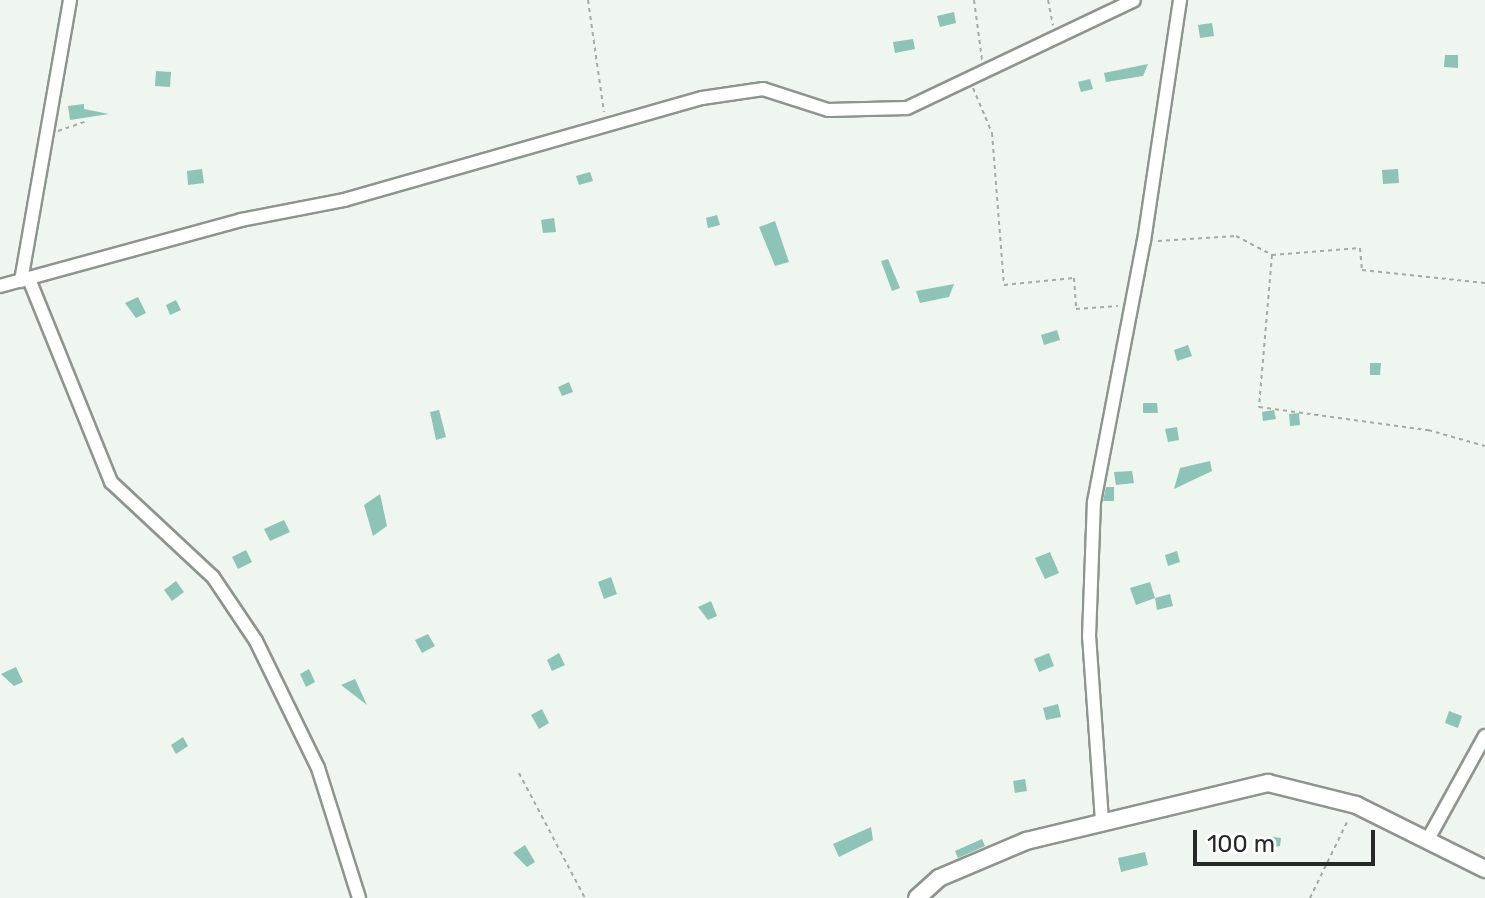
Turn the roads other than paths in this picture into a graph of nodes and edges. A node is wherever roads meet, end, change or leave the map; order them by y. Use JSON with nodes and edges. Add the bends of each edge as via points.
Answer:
{"nodes":[{"id":1,"x":70,"y":0,"type":"edge"},
{"id":2,"x":1134,"y":0,"type":"edge"},
{"id":3,"x":1180,"y":0,"type":"edge"},
{"id":4,"x":25,"y":280,"type":"junction"},
{"id":5,"x":0,"y":286,"type":"edge"},
{"id":6,"x":1485,"y":736,"type":"edge"},
{"id":7,"x":1102,"y":821,"type":"junction"},
{"id":8,"x":1427,"y":841,"type":"junction"},
{"id":9,"x":1485,"y":869,"type":"edge"},
{"id":10,"x":359,"y":898,"type":"edge"},
{"id":11,"x":917,"y":898,"type":"edge"}],
"edges":[{"from":1,"to":4,"type":"street"},
{"from":2,"to":4,"type":"street","via":[[907,108],[836,111],[756,89]]},
{"from":3,"to":7,"type":"street","via":[[1144,241],[1094,502],[1089,637]]},
{"from":4,"to":5,"type":"street"},
{"from":4,"to":10,"type":"street","via":[[111,482],[213,577],[256,641],[318,768]]},
{"from":6,"to":8,"type":"street"},
{"from":7,"to":8,"type":"street","via":[[1268,783],[1356,805]]},
{"from":7,"to":11,"type":"street","via":[[974,862]]},
{"from":8,"to":9,"type":"street"}]}
